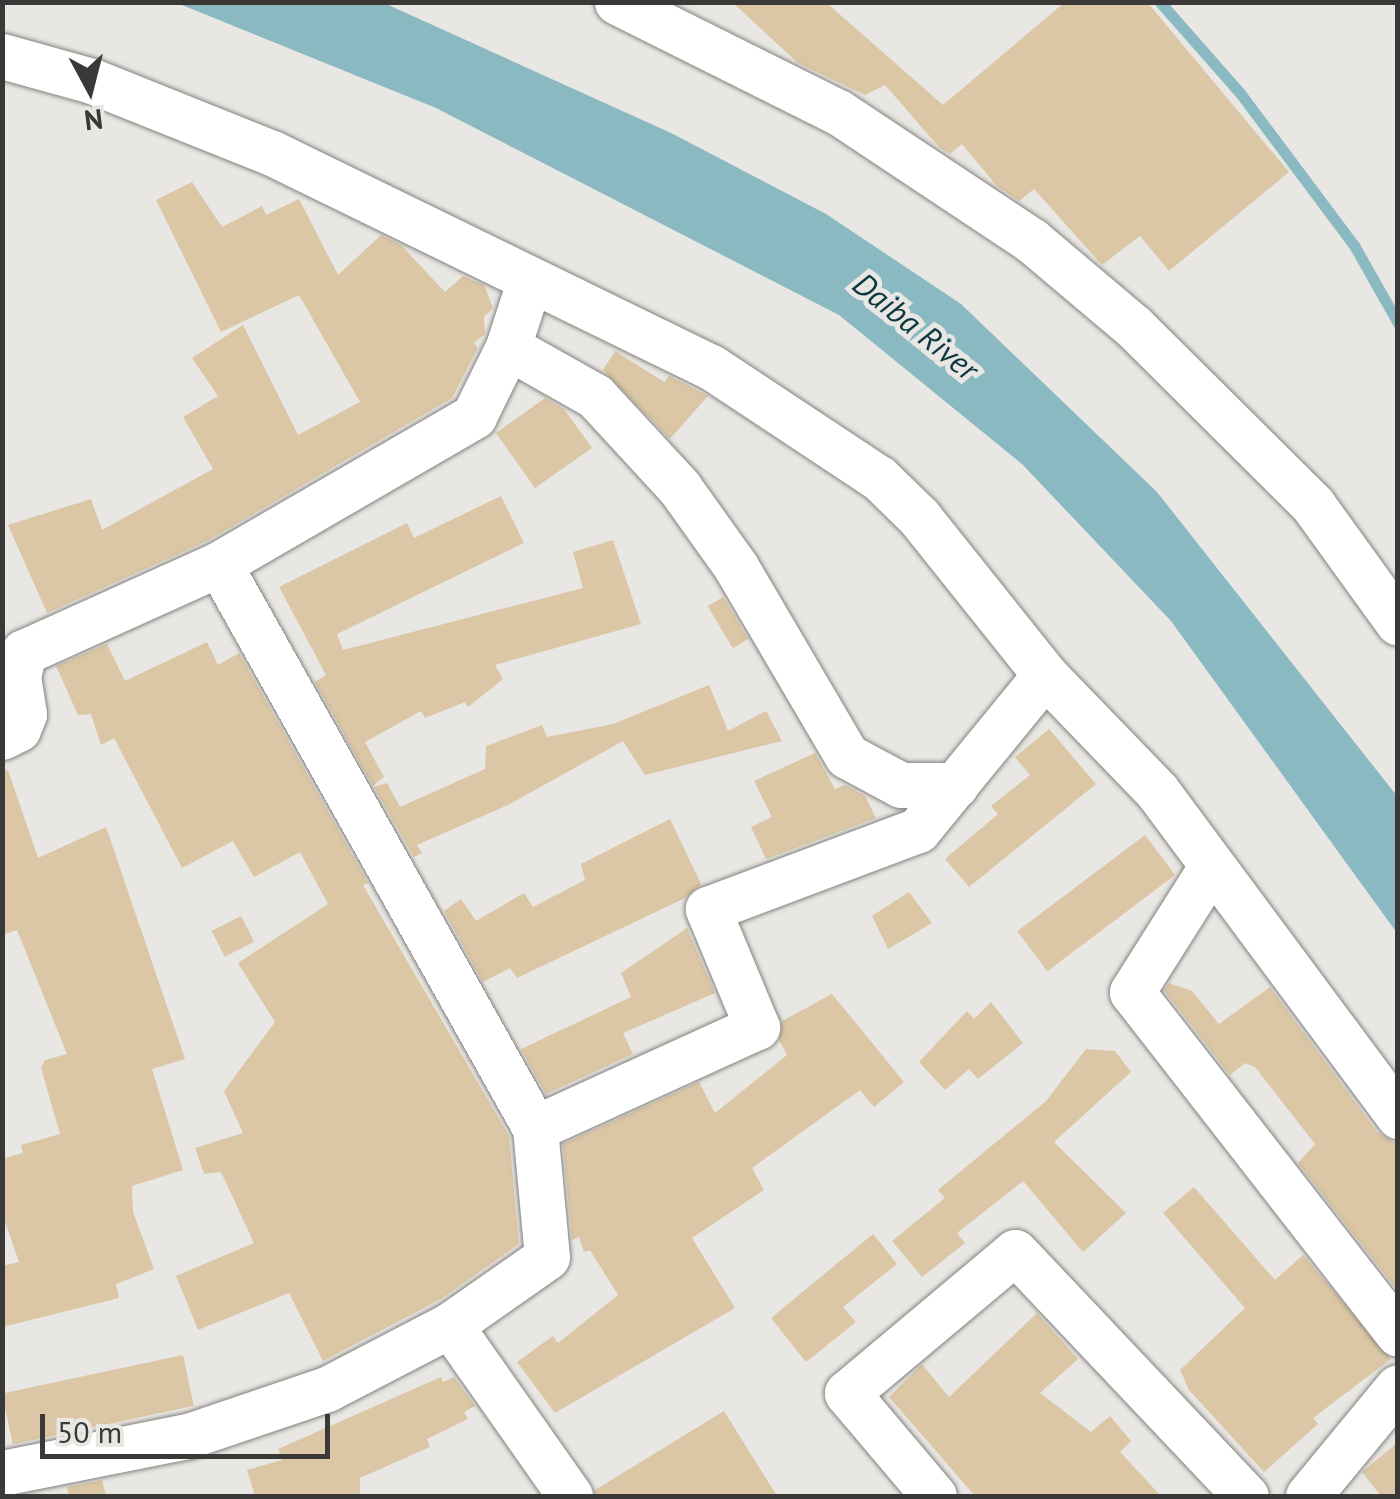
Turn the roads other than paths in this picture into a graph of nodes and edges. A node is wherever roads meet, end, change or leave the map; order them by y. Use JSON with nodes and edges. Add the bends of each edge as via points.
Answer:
{"nodes":[{"id":1,"x":617,"y":2,"type":"edge"},
{"id":2,"x":2,"y":56,"type":"edge"},
{"id":3,"x":530,"y":279,"type":"junction"},
{"id":4,"x":508,"y":347,"type":"junction"},
{"id":5,"x":219,"y":564,"type":"junction"},
{"id":6,"x":1396,"y":618,"type":"edge"},
{"id":7,"x":1044,"y":674,"type":"junction"},
{"id":8,"x":2,"y":737,"type":"edge"},
{"id":9,"x":956,"y":785,"type":"junction"},
{"id":10,"x":1210,"y":867,"type":"junction"},
{"id":11,"x":1398,"y":1116,"type":"edge"},
{"id":12,"x":535,"y":1128,"type":"junction"},
{"id":13,"x":450,"y":1326,"type":"junction"},
{"id":14,"x":1398,"y":1334,"type":"edge"},
{"id":15,"x":1398,"y":1386,"type":"edge"},
{"id":16,"x":2,"y":1473,"type":"edge"},
{"id":17,"x":570,"y":1496,"type":"edge"},
{"id":18,"x":934,"y":1496,"type":"edge"},
{"id":19,"x":1246,"y":1496,"type":"edge"},
{"id":20,"x":1308,"y":1496,"type":"edge"}],
"edges":[{"from":1,"to":6,"type":"street","via":[[838,112],[1031,240],[1134,327],[1313,506]]},
{"from":2,"to":3,"type":"street","via":[[92,82],[272,153]]},
{"from":3,"to":4,"type":"street"},
{"from":3,"to":7,"type":"street","via":[[711,367],[879,478]]},
{"from":4,"to":5,"type":"street","via":[[474,416],[458,429]]},
{"from":4,"to":9,"type":"street","via":[[595,396],[679,487],[736,567],[847,756],[901,785]]},
{"from":5,"to":8,"type":"street","via":[[24,652],[18,677],[24,714],[18,729]]},
{"from":5,"to":12,"type":"street"},
{"from":7,"to":9,"type":"street"},
{"from":7,"to":10,"type":"street","via":[[1158,791]]},
{"from":9,"to":12,"type":"street","via":[[918,830],[708,909],[757,1027]]},
{"from":10,"to":11,"type":"street"},
{"from":10,"to":14,"type":"street","via":[[1132,992]]},
{"from":12,"to":13,"type":"street","via":[[547,1256],[537,1270]]},
{"from":13,"to":16,"type":"street","via":[[255,1416]]},
{"from":13,"to":17,"type":"street"},
{"from":15,"to":20,"type":"street"},
{"from":18,"to":19,"type":"street","via":[[847,1393],[1015,1252]]}]}
